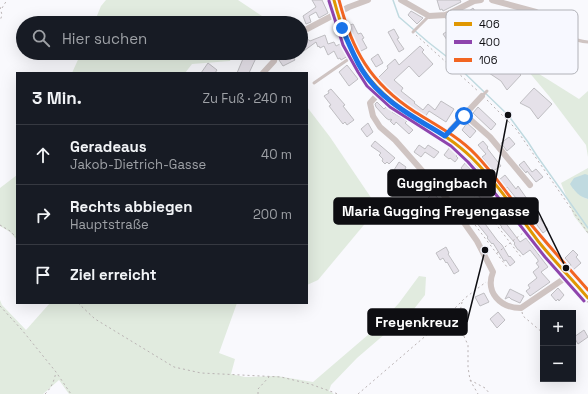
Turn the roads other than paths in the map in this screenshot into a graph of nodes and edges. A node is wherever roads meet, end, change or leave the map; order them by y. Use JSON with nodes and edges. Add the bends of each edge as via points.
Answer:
{"nodes":[{"id":1,"x":334,"y":0,"type":"edge"},
{"id":2,"x":368,"y":0,"type":"edge"},
{"id":3,"x":401,"y":0,"type":"edge"},
{"id":4,"x":481,"y":0,"type":"edge"},
{"id":5,"x":492,"y":0,"type":"edge"},
{"id":6,"x":510,"y":2,"type":"edge"},
{"id":7,"x":456,"y":10,"type":"edge"},
{"id":8,"x":531,"y":10,"type":"edge"},
{"id":9,"x":337,"y":14,"type":"junction"},
{"id":10,"x":446,"y":15,"type":"edge"},
{"id":11,"x":429,"y":16,"type":"junction"},
{"id":12,"x":308,"y":28,"type":"edge"},
{"id":13,"x":414,"y":31,"type":"road end"},
{"id":14,"x":578,"y":40,"type":"edge"},
{"id":15,"x":588,"y":42,"type":"edge"},
{"id":16,"x":354,"y":55,"type":"junction"},
{"id":17,"x":274,"y":60,"type":"edge"},
{"id":18,"x":264,"y":72,"type":"edge"},
{"id":19,"x":314,"y":83,"type":"dead end"},
{"id":20,"x":487,"y":91,"type":"dead end"},
{"id":21,"x":380,"y":92,"type":"junction"},
{"id":22,"x":482,"y":96,"type":"joint"},
{"id":23,"x":465,"y":114,"type":"junction"},
{"id":24,"x":445,"y":136,"type":"junction"},
{"id":25,"x":530,"y":185,"type":"dead end"},
{"id":26,"x":568,"y":276,"type":"junction"},
{"id":27,"x":588,"y":298,"type":"edge"}],
"edges":[{"from":1,"to":9,"type":"main road"},
{"from":2,"to":9,"type":"street"},
{"from":3,"to":11,"type":"street"},
{"from":4,"to":7,"type":"street"},
{"from":5,"to":6,"type":"street"},
{"from":6,"to":8,"type":"street"},
{"from":9,"to":12,"type":"street"},
{"from":9,"to":16,"type":"main road"},
{"from":10,"to":11,"type":"street"},
{"from":11,"to":13,"type":"lane"},
{"from":14,"to":15,"type":"lane"},
{"from":16,"to":19,"type":"lane"},
{"from":16,"to":21,"type":"main road"},
{"from":17,"to":18,"type":"street"},
{"from":20,"to":22,"type":"lane"},
{"from":21,"to":24,"type":"main road"},
{"from":21,"to":26,"type":"street","via":[[370,103],[373,116],[380,127],[448,200],[477,241],[493,272],[490,284],[495,297],[504,305],[521,308]]},
{"from":22,"to":23,"type":"street"},
{"from":23,"to":24,"type":"street"},
{"from":23,"to":25,"type":"street","via":[[490,137]]},
{"from":24,"to":26,"type":"main road","via":[[472,158]]},
{"from":26,"to":27,"type":"main road"}]}
